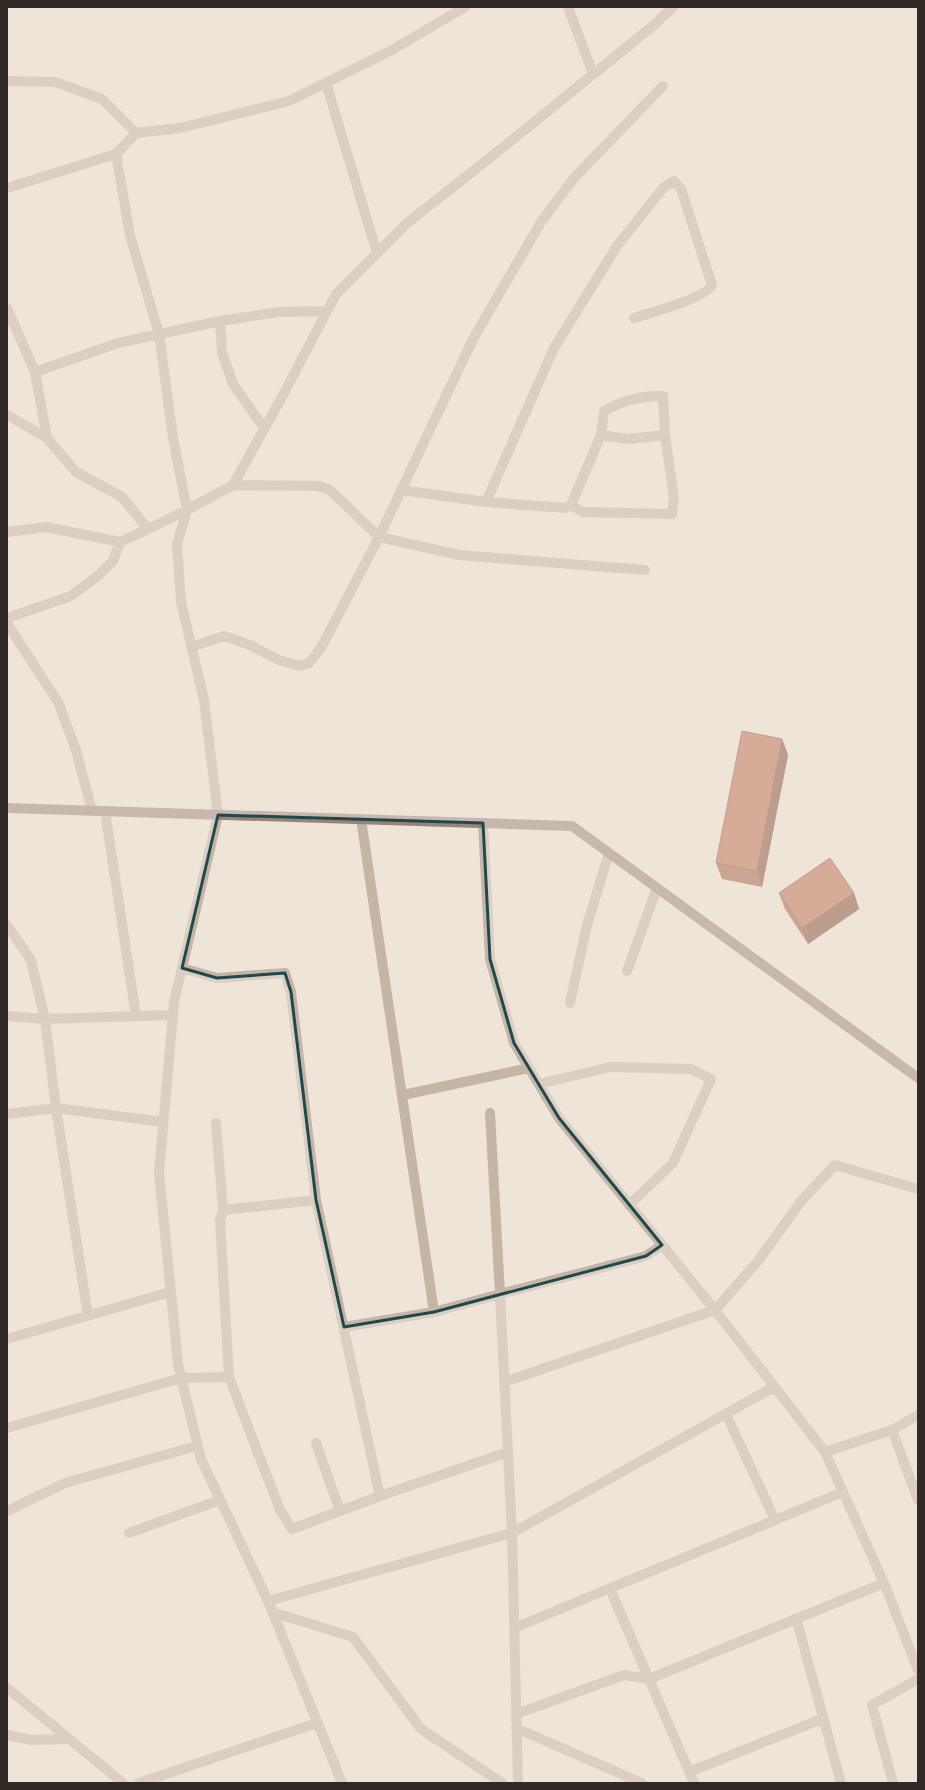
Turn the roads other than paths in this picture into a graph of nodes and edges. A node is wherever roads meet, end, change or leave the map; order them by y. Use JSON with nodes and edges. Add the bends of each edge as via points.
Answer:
{"nodes":[{"id":1,"x":465,"y":7,"type":"edge"},
{"id":2,"x":568,"y":7,"type":"edge"},
{"id":3,"x":672,"y":7,"type":"edge"},
{"id":4,"x":593,"y":74,"type":"junction"},
{"id":5,"x":7,"y":81,"type":"edge"},
{"id":6,"x":326,"y":83,"type":"junction"},
{"id":7,"x":663,"y":86,"type":"dead end"},
{"id":8,"x":136,"y":133,"type":"junction"},
{"id":9,"x":116,"y":154,"type":"junction"},
{"id":10,"x":7,"y":188,"type":"edge"},
{"id":11,"x":377,"y":253,"type":"junction"},
{"id":12,"x":7,"y":308,"type":"edge"},
{"id":13,"x":327,"y":311,"type":"junction"},
{"id":14,"x":634,"y":318,"type":"dead end"},
{"id":15,"x":220,"y":321,"type":"junction"},
{"id":16,"x":159,"y":334,"type":"junction"},
{"id":17,"x":35,"y":372,"type":"junction"},
{"id":18,"x":7,"y":415,"type":"edge"},
{"id":19,"x":264,"y":428,"type":"junction"},
{"id":20,"x":601,"y":435,"type":"junction"},
{"id":21,"x":665,"y":435,"type":"junction"},
{"id":22,"x":47,"y":438,"type":"junction"},
{"id":23,"x":233,"y":485,"type":"junction"},
{"id":24,"x":401,"y":490,"type":"junction"},
{"id":25,"x":486,"y":502,"type":"junction"},
{"id":26,"x":571,"y":505,"type":"junction"},
{"id":27,"x":187,"y":510,"type":"junction"},
{"id":28,"x":148,"y":529,"type":"junction"},
{"id":29,"x":7,"y":532,"type":"edge"},
{"id":30,"x":379,"y":537,"type":"junction"},
{"id":31,"x":120,"y":542,"type":"junction"},
{"id":32,"x":645,"y":570,"type":"dead end"},
{"id":33,"x":7,"y":618,"type":"edge"},
{"id":34,"x":7,"y":621,"type":"edge"},
{"id":35,"x":191,"y":647,"type":"junction"},
{"id":36,"x":7,"y":808,"type":"edge"},
{"id":37,"x":92,"y":811,"type":"junction"},
{"id":38,"x":105,"y":811,"type":"junction"},
{"id":39,"x":218,"y":815,"type":"junction"},
{"id":40,"x":361,"y":819,"type":"junction"},
{"id":41,"x":483,"y":823,"type":"junction"},
{"id":42,"x":609,"y":853,"type":"junction"},
{"id":43,"x":658,"y":888,"type":"junction"},
{"id":44,"x":7,"y":926,"type":"edge"},
{"id":45,"x":182,"y":968,"type":"junction"},
{"id":46,"x":627,"y":971,"type":"dead end"},
{"id":47,"x":570,"y":1003,"type":"dead end"},
{"id":48,"x":173,"y":1015,"type":"junction"},
{"id":49,"x":7,"y":1016,"type":"edge"},
{"id":50,"x":136,"y":1016,"type":"junction"},
{"id":51,"x":45,"y":1019,"type":"junction"},
{"id":52,"x":529,"y":1068,"type":"junction"},
{"id":53,"x":918,"y":1078,"type":"edge"},
{"id":54,"x":539,"y":1084,"type":"junction"},
{"id":55,"x":402,"y":1095,"type":"junction"},
{"id":56,"x":56,"y":1108,"type":"junction"},
{"id":57,"x":490,"y":1113,"type":"dead end"},
{"id":58,"x":7,"y":1114,"type":"edge"},
{"id":59,"x":163,"y":1122,"type":"junction"},
{"id":60,"x":216,"y":1123,"type":"dead end"},
{"id":61,"x":918,"y":1190,"type":"edge"},
{"id":62,"x":316,"y":1200,"type":"junction"},
{"id":63,"x":629,"y":1205,"type":"junction"},
{"id":64,"x":222,"y":1210,"type":"junction"},
{"id":65,"x":662,"y":1245,"type":"junction"},
{"id":66,"x":170,"y":1292,"type":"junction"},
{"id":67,"x":500,"y":1294,"type":"junction"},
{"id":68,"x":715,"y":1310,"type":"junction"},
{"id":69,"x":434,"y":1312,"type":"junction"},
{"id":70,"x":88,"y":1316,"type":"junction"},
{"id":71,"x":344,"y":1327,"type":"junction"},
{"id":72,"x":7,"y":1339,"type":"edge"},
{"id":73,"x":229,"y":1377,"type":"junction"},
{"id":74,"x":181,"y":1378,"type":"junction"},
{"id":75,"x":504,"y":1382,"type":"junction"},
{"id":76,"x":774,"y":1387,"type":"junction"},
{"id":77,"x":726,"y":1414,"type":"junction"},
{"id":78,"x":918,"y":1415,"type":"edge"},
{"id":79,"x":7,"y":1428,"type":"edge"},
{"id":80,"x":892,"y":1430,"type":"junction"},
{"id":81,"x":316,"y":1443,"type":"dead end"},
{"id":82,"x":197,"y":1446,"type":"junction"},
{"id":83,"x":508,"y":1452,"type":"junction"},
{"id":84,"x":825,"y":1452,"type":"junction"},
{"id":85,"x":843,"y":1492,"type":"junction"},
{"id":86,"x":380,"y":1496,"type":"junction"},
{"id":87,"x":220,"y":1500,"type":"junction"},
{"id":88,"x":918,"y":1500,"type":"edge"},
{"id":89,"x":7,"y":1511,"type":"edge"},
{"id":90,"x":340,"y":1511,"type":"junction"},
{"id":91,"x":775,"y":1520,"type":"junction"},
{"id":92,"x":129,"y":1533,"type":"dead end"},
{"id":93,"x":512,"y":1534,"type":"junction"},
{"id":94,"x":884,"y":1583,"type":"junction"},
{"id":95,"x":610,"y":1588,"type":"junction"},
{"id":96,"x":268,"y":1601,"type":"junction"},
{"id":97,"x":272,"y":1612,"type":"junction"},
{"id":98,"x":796,"y":1618,"type":"junction"},
{"id":99,"x":514,"y":1628,"type":"junction"},
{"id":100,"x":918,"y":1670,"type":"edge"},
{"id":101,"x":649,"y":1679,"type":"junction"},
{"id":102,"x":918,"y":1679,"type":"edge"},
{"id":103,"x":7,"y":1688,"type":"edge"},
{"id":104,"x":516,"y":1714,"type":"junction"},
{"id":105,"x":824,"y":1718,"type":"junction"},
{"id":106,"x":317,"y":1723,"type":"junction"},
{"id":107,"x":516,"y":1728,"type":"junction"},
{"id":108,"x":7,"y":1736,"type":"edge"},
{"id":109,"x":67,"y":1739,"type":"junction"},
{"id":110,"x":689,"y":1772,"type":"junction"},
{"id":111,"x":122,"y":1783,"type":"edge"},
{"id":112,"x":140,"y":1783,"type":"edge"},
{"id":113,"x":342,"y":1783,"type":"edge"},
{"id":114,"x":502,"y":1783,"type":"edge"},
{"id":115,"x":518,"y":1783,"type":"edge"},
{"id":116,"x":642,"y":1783,"type":"edge"},
{"id":117,"x":694,"y":1783,"type":"edge"},
{"id":118,"x":841,"y":1783,"type":"edge"},
{"id":119,"x":893,"y":1783,"type":"edge"}],
"edges":[{"from":1,"to":6,"type":"street","via":[[392,50]]},
{"from":2,"to":4,"type":"street"},
{"from":3,"to":4,"type":"street"},
{"from":4,"to":11,"type":"street","via":[[406,224]]},
{"from":5,"to":8,"type":"street","via":[[55,82],[102,99]]},
{"from":6,"to":8,"type":"street","via":[[289,102],[180,128]]},
{"from":6,"to":11,"type":"street"},
{"from":7,"to":24,"type":"street","via":[[574,178],[541,222],[473,340]]},
{"from":8,"to":9,"type":"street"},
{"from":9,"to":10,"type":"street"},
{"from":9,"to":16,"type":"street","via":[[130,236]]},
{"from":11,"to":13,"type":"street","via":[[336,294]]},
{"from":12,"to":17,"type":"street"},
{"from":13,"to":15,"type":"street","via":[[280,312]]},
{"from":13,"to":19,"type":"street"},
{"from":14,"to":25,"type":"street","via":[[700,296],[710,290],[712,285],[681,189],[674,181],[663,188],[617,246],[554,348]]},
{"from":15,"to":16,"type":"street"},
{"from":15,"to":19,"type":"street","via":[[222,352],[233,384]]},
{"from":16,"to":17,"type":"street","via":[[118,343]]},
{"from":16,"to":27,"type":"street","via":[[173,438]]},
{"from":17,"to":22,"type":"street"},
{"from":18,"to":22,"type":"street"},
{"from":19,"to":23,"type":"street"},
{"from":20,"to":21,"type":"street","via":[[627,439]]},
{"from":20,"to":21,"type":"street","via":[[604,411],[619,402],[647,395],[664,396]]},
{"from":20,"to":26,"type":"street"},
{"from":21,"to":26,"type":"street","via":[[674,498],[672,514],[583,512]]},
{"from":22,"to":28,"type":"street","via":[[76,472],[122,497]]},
{"from":23,"to":27,"type":"street"},
{"from":23,"to":30,"type":"street","via":[[319,486],[330,490]]},
{"from":24,"to":25,"type":"street"},
{"from":24,"to":30,"type":"street"},
{"from":25,"to":26,"type":"street","via":[[566,508]]},
{"from":27,"to":28,"type":"street"},
{"from":27,"to":35,"type":"street","via":[[177,544],[181,602]]},
{"from":28,"to":31,"type":"street"},
{"from":29,"to":31,"type":"street","via":[[46,527]]},
{"from":30,"to":32,"type":"street","via":[[459,555]]},
{"from":30,"to":35,"type":"street","via":[[322,646],[309,663],[300,666],[279,660],[250,645],[224,636]]},
{"from":31,"to":33,"type":"street","via":[[113,561],[71,596]]},
{"from":34,"to":37,"type":"street","via":[[58,702],[76,750]]},
{"from":35,"to":39,"type":"street","via":[[204,700]]},
{"from":36,"to":37,"type":"street"},
{"from":37,"to":38,"type":"street"},
{"from":38,"to":39,"type":"street"},
{"from":38,"to":50,"type":"street"},
{"from":39,"to":40,"type":"street"},
{"from":39,"to":45,"type":"street"},
{"from":40,"to":41,"type":"street"},
{"from":40,"to":55,"type":"street"},
{"from":41,"to":42,"type":"street","via":[[572,826]]},
{"from":41,"to":52,"type":"street","via":[[490,959],[514,1043]]},
{"from":42,"to":43,"type":"street"},
{"from":42,"to":47,"type":"street","via":[[587,925]]},
{"from":43,"to":46,"type":"street"},
{"from":43,"to":53,"type":"street"},
{"from":44,"to":51,"type":"street","via":[[31,960]]},
{"from":45,"to":48,"type":"street"},
{"from":45,"to":62,"type":"street","via":[[217,978],[286,973],[291,992]]},
{"from":48,"to":50,"type":"street"},
{"from":48,"to":59,"type":"street"},
{"from":49,"to":51,"type":"street"},
{"from":50,"to":51,"type":"street"},
{"from":51,"to":56,"type":"street"},
{"from":52,"to":54,"type":"street"},
{"from":52,"to":55,"type":"street"},
{"from":54,"to":63,"type":"street","via":[[559,1118]]},
{"from":54,"to":63,"type":"street","via":[[610,1067],[691,1069],[711,1079],[673,1163]]},
{"from":55,"to":69,"type":"street"},
{"from":56,"to":58,"type":"street"},
{"from":56,"to":59,"type":"street"},
{"from":56,"to":70,"type":"street"},
{"from":57,"to":67,"type":"street"},
{"from":59,"to":66,"type":"street","via":[[159,1173]]},
{"from":60,"to":64,"type":"street"},
{"from":61,"to":68,"type":"street","via":[[835,1165],[802,1200],[758,1261]]},
{"from":62,"to":64,"type":"street"},
{"from":62,"to":71,"type":"street"},
{"from":63,"to":65,"type":"street"},
{"from":64,"to":73,"type":"street","via":[[220,1220]]},
{"from":65,"to":67,"type":"street","via":[[646,1256]]},
{"from":65,"to":68,"type":"street"},
{"from":66,"to":70,"type":"street"},
{"from":66,"to":74,"type":"street"},
{"from":67,"to":69,"type":"street"},
{"from":67,"to":75,"type":"street"},
{"from":68,"to":75,"type":"street"},
{"from":68,"to":76,"type":"street"},
{"from":69,"to":71,"type":"street"},
{"from":70,"to":72,"type":"street"},
{"from":71,"to":86,"type":"street"},
{"from":73,"to":74,"type":"street"},
{"from":73,"to":90,"type":"street","via":[[280,1510],[292,1529]]},
{"from":74,"to":79,"type":"street"},
{"from":74,"to":82,"type":"street"},
{"from":75,"to":83,"type":"street"},
{"from":76,"to":77,"type":"street"},
{"from":76,"to":84,"type":"street"},
{"from":77,"to":91,"type":"street"},
{"from":77,"to":93,"type":"street"},
{"from":78,"to":80,"type":"street"},
{"from":80,"to":84,"type":"street"},
{"from":80,"to":88,"type":"street"},
{"from":81,"to":90,"type":"street"},
{"from":82,"to":87,"type":"street"},
{"from":82,"to":89,"type":"street","via":[[65,1483]]},
{"from":83,"to":86,"type":"street"},
{"from":83,"to":93,"type":"street"},
{"from":84,"to":85,"type":"street"},
{"from":85,"to":91,"type":"street"},
{"from":85,"to":94,"type":"street"},
{"from":86,"to":90,"type":"street"},
{"from":87,"to":92,"type":"street"},
{"from":87,"to":96,"type":"street"},
{"from":91,"to":95,"type":"street"},
{"from":93,"to":96,"type":"street"},
{"from":93,"to":99,"type":"street"},
{"from":94,"to":98,"type":"street"},
{"from":94,"to":100,"type":"street"},
{"from":95,"to":99,"type":"street"},
{"from":95,"to":101,"type":"street"},
{"from":96,"to":97,"type":"street"},
{"from":97,"to":106,"type":"street"},
{"from":97,"to":114,"type":"street","via":[[353,1638],[421,1729]]},
{"from":98,"to":101,"type":"street"},
{"from":98,"to":105,"type":"street"},
{"from":99,"to":104,"type":"street"},
{"from":101,"to":104,"type":"street","via":[[624,1675]]},
{"from":101,"to":110,"type":"street"},
{"from":102,"to":119,"type":"street","via":[[872,1705]]},
{"from":103,"to":109,"type":"street"},
{"from":104,"to":107,"type":"street"},
{"from":105,"to":110,"type":"street"},
{"from":105,"to":118,"type":"street"},
{"from":106,"to":112,"type":"street"},
{"from":106,"to":113,"type":"street"},
{"from":107,"to":115,"type":"street"},
{"from":107,"to":116,"type":"street"},
{"from":108,"to":109,"type":"street","via":[[32,1740]]},
{"from":109,"to":111,"type":"street"},
{"from":110,"to":117,"type":"street"}]}
